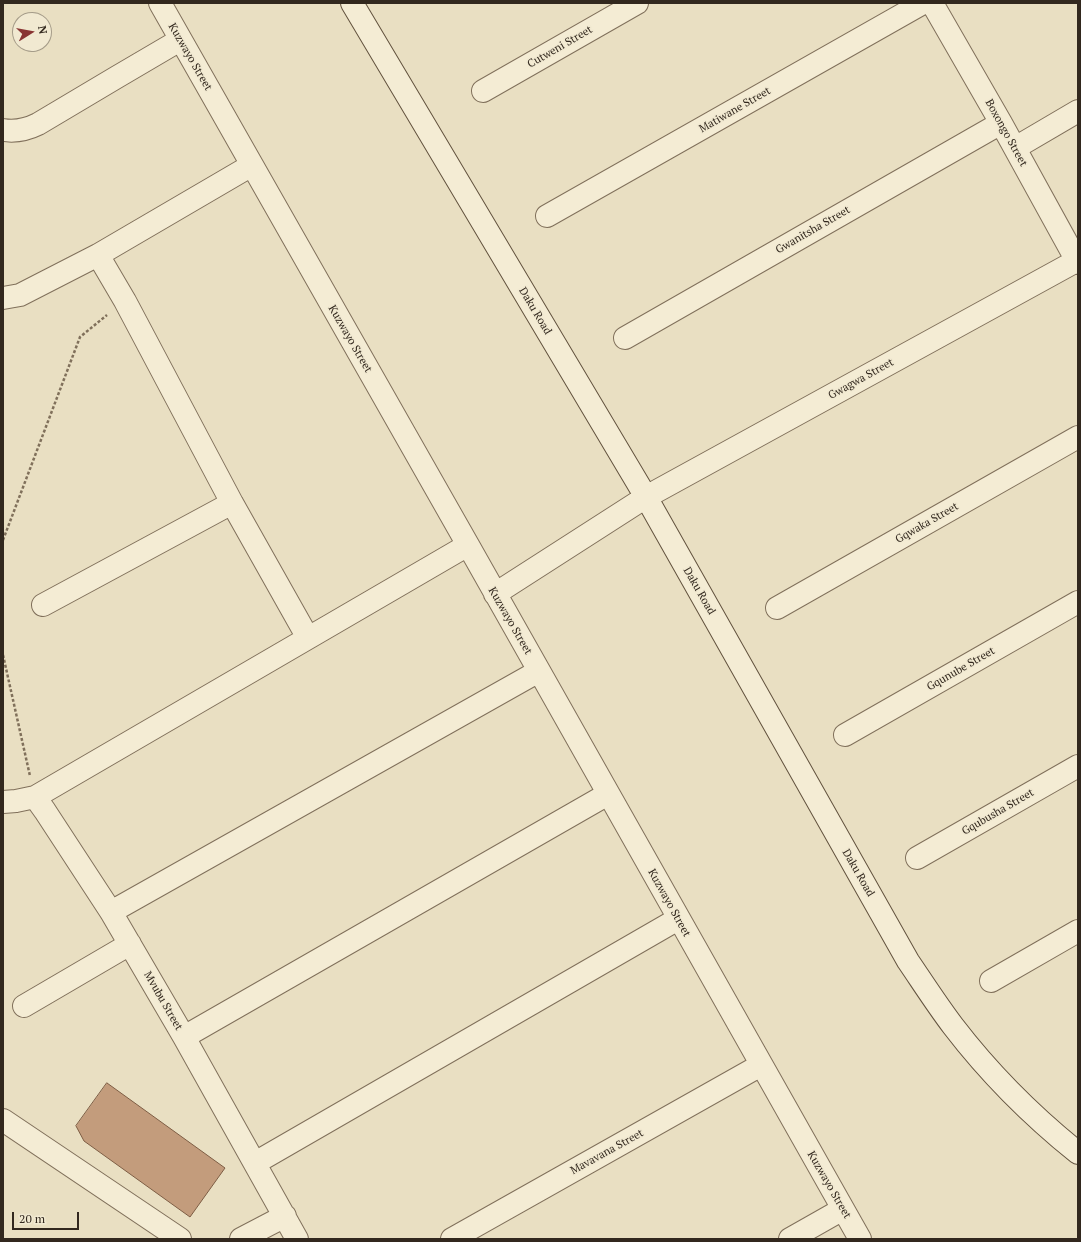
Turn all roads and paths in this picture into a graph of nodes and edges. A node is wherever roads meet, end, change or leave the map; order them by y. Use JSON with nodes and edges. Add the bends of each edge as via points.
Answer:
{"nodes":[{"id":1,"x":160,"y":3,"type":"edge"},
{"id":2,"x":352,"y":3,"type":"edge"},
{"id":3,"x":637,"y":3,"type":"edge"},
{"id":4,"x":923,"y":3,"type":"edge"},
{"id":5,"x":932,"y":3,"type":"edge"},
{"id":6,"x":180,"y":40,"type":"junction"},
{"id":7,"x":483,"y":91,"type":"dead end"},
{"id":8,"x":1078,"y":111,"type":"edge"},
{"id":9,"x":1000,"y":123,"type":"junction"},
{"id":10,"x":3,"y":130,"type":"edge"},
{"id":11,"x":1014,"y":148,"type":"junction"},
{"id":12,"x":252,"y":165,"type":"junction"},
{"id":13,"x":547,"y":216,"type":"dead end"},
{"id":14,"x":98,"y":255,"type":"junction"},
{"id":15,"x":1077,"y":261,"type":"edge"},
{"id":16,"x":3,"y":298,"type":"edge"},
{"id":17,"x":125,"y":301,"type":"junction"},
{"id":18,"x":625,"y":338,"type":"dead end"},
{"id":19,"x":1078,"y":437,"type":"edge"},
{"id":20,"x":646,"y":497,"type":"junction"},
{"id":21,"x":232,"y":503,"type":"junction"},
{"id":22,"x":3,"y":540,"type":"edge"},
{"id":23,"x":468,"y":545,"type":"junction"},
{"id":24,"x":495,"y":594,"type":"junction"},
{"id":25,"x":1078,"y":602,"type":"edge"},
{"id":26,"x":42,"y":605,"type":"dead end"},
{"id":27,"x":777,"y":608,"type":"dead end"},
{"id":28,"x":308,"y":638,"type":"junction"},
{"id":29,"x":3,"y":655,"type":"edge"},
{"id":30,"x":539,"y":671,"type":"junction"},
{"id":31,"x":845,"y":735,"type":"dead end"},
{"id":32,"x":1078,"y":766,"type":"edge"},
{"id":33,"x":608,"y":794,"type":"junction"},
{"id":34,"x":35,"y":797,"type":"junction"},
{"id":35,"x":3,"y":802,"type":"edge"},
{"id":36,"x":917,"y":858,"type":"dead end"},
{"id":37,"x":111,"y":912,"type":"junction"},
{"id":38,"x":678,"y":919,"type":"junction"},
{"id":39,"x":1078,"y":931,"type":"edge"},
{"id":40,"x":130,"y":944,"type":"junction"},
{"id":41,"x":991,"y":981,"type":"dead end"},
{"id":42,"x":24,"y":1006,"type":"dead end"},
{"id":43,"x":184,"y":1037,"type":"junction"},
{"id":44,"x":761,"y":1065,"type":"junction"},
{"id":45,"x":3,"y":1120,"type":"edge"},
{"id":46,"x":1078,"y":1152,"type":"edge"},
{"id":47,"x":255,"y":1163,"type":"junction"},
{"id":48,"x":843,"y":1209,"type":"junction"},
{"id":49,"x":285,"y":1216,"type":"junction"},
{"id":50,"x":181,"y":1239,"type":"edge"},
{"id":51,"x":241,"y":1239,"type":"edge"},
{"id":52,"x":297,"y":1239,"type":"edge"},
{"id":53,"x":452,"y":1239,"type":"edge"},
{"id":54,"x":790,"y":1239,"type":"edge"},
{"id":55,"x":860,"y":1239,"type":"edge"}],
"edges":[{"from":1,"to":6,"type":"street","name":"Kuzwayo Street"},
{"from":2,"to":20,"type":"street","name":"Daku Road"},
{"from":3,"to":7,"type":"street","name":"Cutweni Street"},
{"from":4,"to":13,"type":"street","name":"Matiwane Street"},
{"from":5,"to":9,"type":"street","name":"Boxongo Street"},
{"from":6,"to":10,"type":"street","via":[[38,124],[19,131]]},
{"from":6,"to":12,"type":"street","name":"Kuzwayo Street"},
{"from":8,"to":11,"type":"street"},
{"from":9,"to":11,"type":"street","name":"Boxongo Street"},
{"from":9,"to":18,"type":"street","name":"Gwanitsha Street"},
{"from":11,"to":15,"type":"street","name":"Boxongo Street"},
{"from":12,"to":14,"type":"street"},
{"from":12,"to":23,"type":"street","name":"Kuzwayo Street"},
{"from":14,"to":16,"type":"street","via":[[20,295]]},
{"from":14,"to":17,"type":"street"},
{"from":15,"to":20,"type":"street","name":"Gwagwa Street"},
{"from":17,"to":21,"type":"street"},
{"from":17,"to":22,"type":"path","via":[[80,337]]},
{"from":19,"to":27,"type":"street","name":"Gqwaka Street"},
{"from":20,"to":24,"type":"street","name":"Gwagwa Street"},
{"from":20,"to":46,"type":"street","name":"Daku Road","via":[[908,961],[933,999],[974,1053],[1049,1129]]},
{"from":21,"to":26,"type":"street"},
{"from":21,"to":28,"type":"street"},
{"from":23,"to":24,"type":"street","name":"Kuzwayo Street"},
{"from":23,"to":28,"type":"street"},
{"from":24,"to":30,"type":"street","name":"Kuzwayo Street"},
{"from":25,"to":31,"type":"street","name":"Gqunube Street"},
{"from":28,"to":34,"type":"street"},
{"from":29,"to":34,"type":"path"},
{"from":30,"to":33,"type":"street","name":"Kuzwayo Street"},
{"from":30,"to":37,"type":"street"},
{"from":32,"to":36,"type":"street","name":"Gqubusha Street"},
{"from":33,"to":38,"type":"street","name":"Kuzwayo Street"},
{"from":33,"to":43,"type":"street"},
{"from":34,"to":35,"type":"street"},
{"from":34,"to":37,"type":"street","name":"Mvubu Street"},
{"from":37,"to":40,"type":"street","name":"Mvubu Street"},
{"from":38,"to":44,"type":"street","name":"Kuzwayo Street"},
{"from":38,"to":47,"type":"street"},
{"from":39,"to":41,"type":"street"},
{"from":40,"to":42,"type":"street"},
{"from":40,"to":43,"type":"street","name":"Mvubu Street"},
{"from":43,"to":47,"type":"street","name":"Mvubu Street"},
{"from":44,"to":48,"type":"street","name":"Kuzwayo Street"},
{"from":44,"to":53,"type":"street","name":"Mavavana Street"},
{"from":45,"to":50,"type":"street"},
{"from":47,"to":49,"type":"street","name":"Mvubu Street"},
{"from":48,"to":54,"type":"street"},
{"from":48,"to":55,"type":"street","name":"Kuzwayo Street"},
{"from":49,"to":51,"type":"street"},
{"from":49,"to":52,"type":"street","name":"Mvubu Street"}]}
